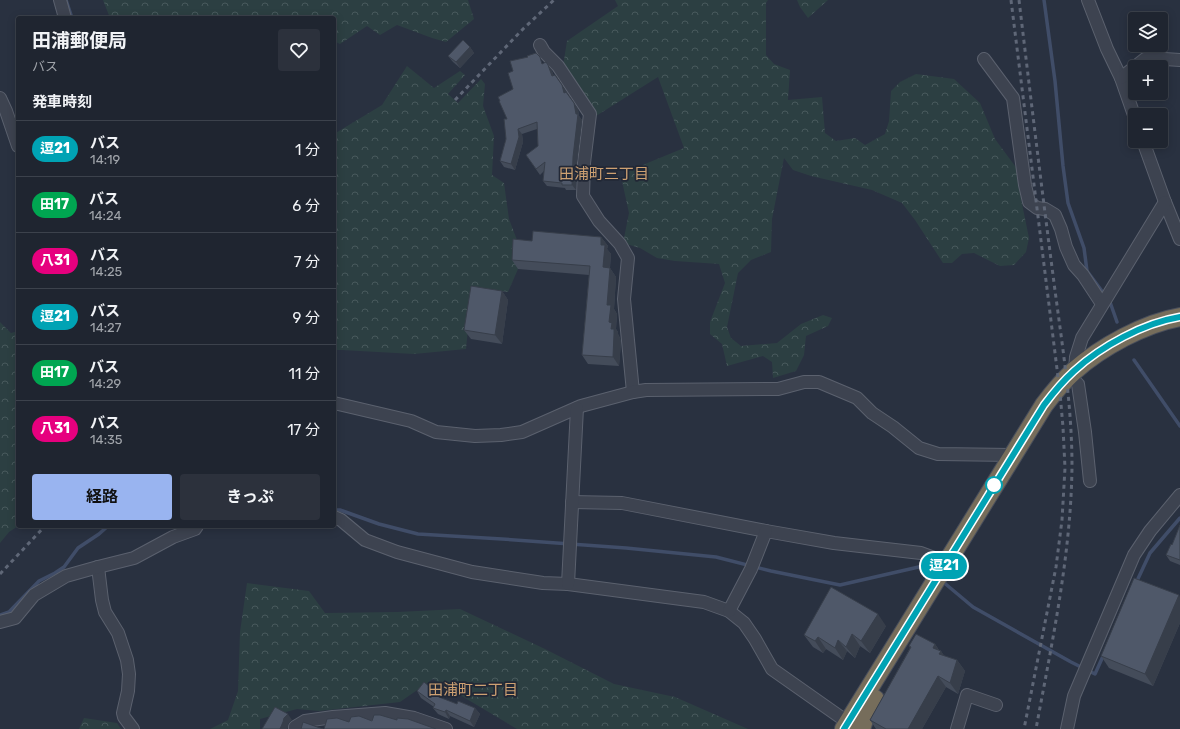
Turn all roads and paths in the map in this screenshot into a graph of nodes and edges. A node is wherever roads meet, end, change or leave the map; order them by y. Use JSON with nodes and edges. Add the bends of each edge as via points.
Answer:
{"nodes":[{"id":1,"x":60,"y":0,"type":"edge"},
{"id":2,"x":1088,"y":0,"type":"edge"},
{"id":3,"x":64,"y":16,"type":"edge"},
{"id":4,"x":540,"y":45,"type":"dead end"},
{"id":5,"x":984,"y":59,"type":"dead end"},
{"id":6,"x":1180,"y":60,"type":"edge"},
{"id":7,"x":1120,"y":78,"type":"junction"},
{"id":8,"x":0,"y":98,"type":"edge"},
{"id":9,"x":1131,"y":108,"type":"edge"},
{"id":10,"x":16,"y":140,"type":"edge"},
{"id":11,"x":1146,"y":148,"type":"edge"},
{"id":12,"x":1165,"y":202,"type":"junction"},
{"id":13,"x":1180,"y":239,"type":"edge"},
{"id":14,"x":1102,"y":304,"type":"junction"},
{"id":15,"x":1180,"y":317,"type":"edge"},
{"id":16,"x":1180,"y":330,"type":"edge"},
{"id":17,"x":1076,"y":377,"type":"junction"},
{"id":18,"x":633,"y":392,"type":"junction"},
{"id":19,"x":336,"y":403,"type":"edge"},
{"id":20,"x":577,"y":408,"type":"junction"},
{"id":21,"x":1012,"y":455,"type":"junction"},
{"id":22,"x":1090,"y":481,"type":"dead end"},
{"id":23,"x":1180,"y":495,"type":"edge"},
{"id":24,"x":572,"y":502,"type":"junction"},
{"id":25,"x":336,"y":518,"type":"edge"},
{"id":26,"x":196,"y":528,"type":"edge"},
{"id":27,"x":766,"y":531,"type":"junction"},
{"id":28,"x":98,"y":567,"type":"junction"},
{"id":29,"x":946,"y":575,"type":"junction"},
{"id":30,"x":568,"y":584,"type":"junction"},
{"id":31,"x":729,"y":612,"type":"junction"},
{"id":32,"x":0,"y":622,"type":"edge"},
{"id":33,"x":996,"y":705,"type":"dead end"},
{"id":34,"x":853,"y":727,"type":"edge"},
{"id":35,"x":132,"y":729,"type":"edge"},
{"id":36,"x":295,"y":729,"type":"edge"},
{"id":37,"x":446,"y":729,"type":"edge"},
{"id":38,"x":958,"y":729,"type":"edge"},
{"id":39,"x":1067,"y":729,"type":"edge"}],
"edges":[{"from":1,"to":3,"type":"street"},
{"from":2,"to":7,"type":"street"},
{"from":4,"to":18,"type":"street","via":[[558,66],[590,114],[583,196],[628,258],[624,299]]},
{"from":5,"to":14,"type":"street","via":[[1013,98],[1029,202],[1055,215],[1074,265]]},
{"from":6,"to":7,"type":"street","via":[[1145,59]]},
{"from":7,"to":9,"type":"street"},
{"from":8,"to":10,"type":"street"},
{"from":11,"to":12,"type":"street"},
{"from":12,"to":13,"type":"street"},
{"from":12,"to":14,"type":"street"},
{"from":14,"to":17,"type":"street","via":[[1082,338],[1076,357]]},
{"from":15,"to":17,"type":"highway","via":[[1150,325],[1125,336],[1100,352]]},
{"from":16,"to":17,"type":"highway","via":[[1148,339],[1121,351]]},
{"from":17,"to":21,"type":"highway","via":[[1044,405]]},
{"from":17,"to":22,"type":"street"},
{"from":17,"to":29,"type":"highway","via":[[1065,398]]},
{"from":18,"to":20,"type":"street"},
{"from":18,"to":21,"type":"street","via":[[778,389],[804,382],[819,382],[857,398],[872,413],[919,448],[938,454]]},
{"from":19,"to":20,"type":"street","via":[[410,421],[436,432],[475,436],[522,432]]},
{"from":20,"to":24,"type":"street"},
{"from":21,"to":29,"type":"highway"},
{"from":23,"to":39,"type":"street","via":[[1134,555],[1074,696]]},
{"from":24,"to":27,"type":"street","via":[[622,503]]},
{"from":24,"to":30,"type":"street"},
{"from":25,"to":30,"type":"street","via":[[365,540],[397,552],[472,572]]},
{"from":26,"to":28,"type":"street","via":[[134,558]]},
{"from":27,"to":29,"type":"street","via":[[922,553],[937,559]]},
{"from":27,"to":31,"type":"street","via":[[751,569]]},
{"from":28,"to":32,"type":"street","via":[[66,576],[34,595],[15,618]]},
{"from":28,"to":35,"type":"street","via":[[105,612],[118,633],[127,660],[128,691],[123,713]]},
{"from":29,"to":34,"type":"highway","via":[[870,707]]},
{"from":30,"to":31,"type":"street","via":[[704,602]]},
{"from":31,"to":34,"type":"street","via":[[744,623],[772,669]]},
{"from":33,"to":38,"type":"street","via":[[967,695]]},
{"from":36,"to":37,"type":"street","via":[[305,721],[385,713],[414,718]]}]}
